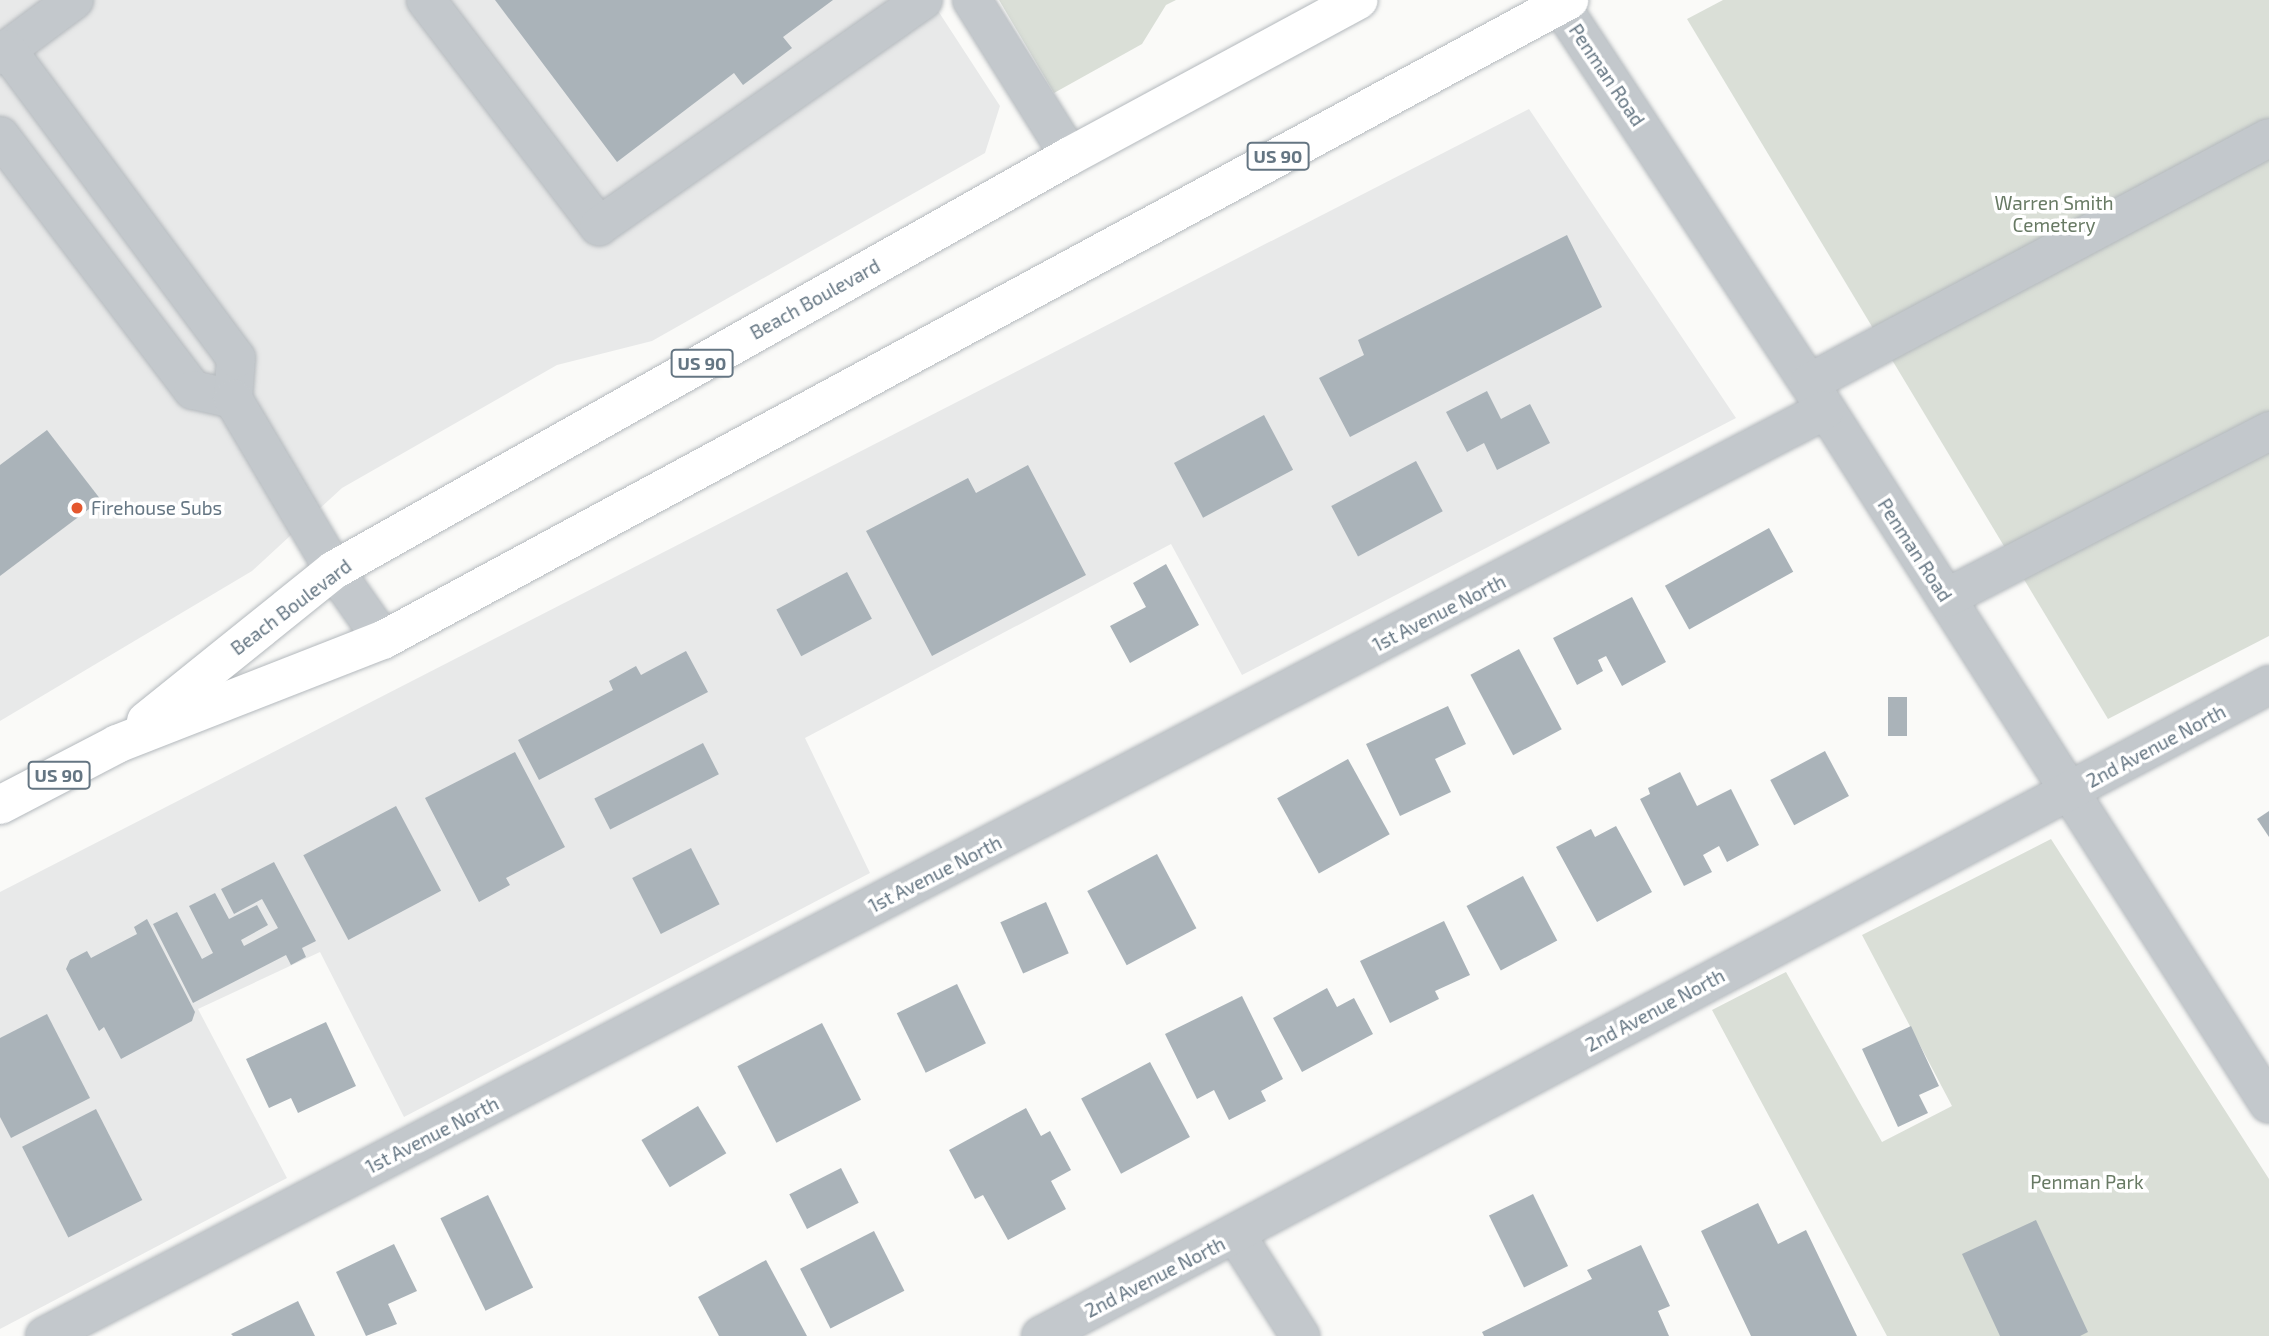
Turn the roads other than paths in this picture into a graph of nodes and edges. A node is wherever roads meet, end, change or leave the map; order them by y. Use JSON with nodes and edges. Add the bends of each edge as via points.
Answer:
{"nodes":[{"id":1,"x":74,"y":0,"type":"edge"},
{"id":2,"x":426,"y":0,"type":"edge"},
{"id":3,"x":923,"y":0,"type":"edge"},
{"id":4,"x":972,"y":0,"type":"edge"},
{"id":5,"x":1358,"y":0,"type":"edge"},
{"id":6,"x":1562,"y":2,"type":"edge"},
{"id":7,"x":3,"y":52,"type":"edge"},
{"id":8,"x":0,"y":136,"type":"edge"},
{"id":9,"x":2269,"y":138,"type":"edge"},
{"id":10,"x":1070,"y":156,"type":"junction"},
{"id":11,"x":1817,"y":397,"type":"junction"},
{"id":12,"x":233,"y":399,"type":"junction"},
{"id":13,"x":2269,"y":431,"type":"edge"},
{"id":14,"x":334,"y":570,"type":"junction"},
{"id":15,"x":1946,"y":597,"type":"junction"},
{"id":16,"x":383,"y":640,"type":"junction"},
{"id":17,"x":2269,"y":685,"type":"edge"},
{"id":18,"x":117,"y":744,"type":"junction"},
{"id":19,"x":2069,"y":792,"type":"junction"},
{"id":20,"x":0,"y":805,"type":"edge"},
{"id":21,"x":2269,"y":1104,"type":"edge"},
{"id":22,"x":1236,"y":1235,"type":"junction"},
{"id":23,"x":45,"y":1336,"type":"edge"},
{"id":24,"x":1041,"y":1336,"type":"edge"},
{"id":25,"x":1300,"y":1336,"type":"edge"}],
"edges":[{"from":1,"to":7,"type":"street"},
{"from":2,"to":3,"type":"street","via":[[599,226]]},
{"from":4,"to":10,"type":"street"},
{"from":5,"to":10,"type":"highway","name":"Beach Boulevard","number":"US 90"},
{"from":6,"to":11,"type":"street","name":"Penman Road"},
{"from":6,"to":16,"type":"highway","number":"US 90"},
{"from":7,"to":12,"type":"street","via":[[236,358]]},
{"from":8,"to":12,"type":"street","via":[[193,390]]},
{"from":9,"to":11,"type":"street","name":"1st Avenue North"},
{"from":10,"to":14,"type":"highway","name":"Beach Boulevard","number":"US 90"},
{"from":11,"to":15,"type":"street","name":"Penman Road"},
{"from":11,"to":23,"type":"street","name":"1st Avenue North"},
{"from":12,"to":14,"type":"street"},
{"from":13,"to":15,"type":"street"},
{"from":14,"to":16,"type":"street"},
{"from":14,"to":18,"type":"highway","name":"Beach Boulevard","number":"US 90"},
{"from":15,"to":19,"type":"street","name":"Penman Road"},
{"from":16,"to":18,"type":"highway","number":"US 90"},
{"from":17,"to":19,"type":"street","name":"2nd Avenue North"},
{"from":18,"to":20,"type":"highway","number":"US 90"},
{"from":19,"to":21,"type":"street","name":"Penman Road"},
{"from":19,"to":22,"type":"street","name":"2nd Avenue North"},
{"from":22,"to":24,"type":"street","name":"2nd Avenue North"},
{"from":22,"to":25,"type":"street"}]}
